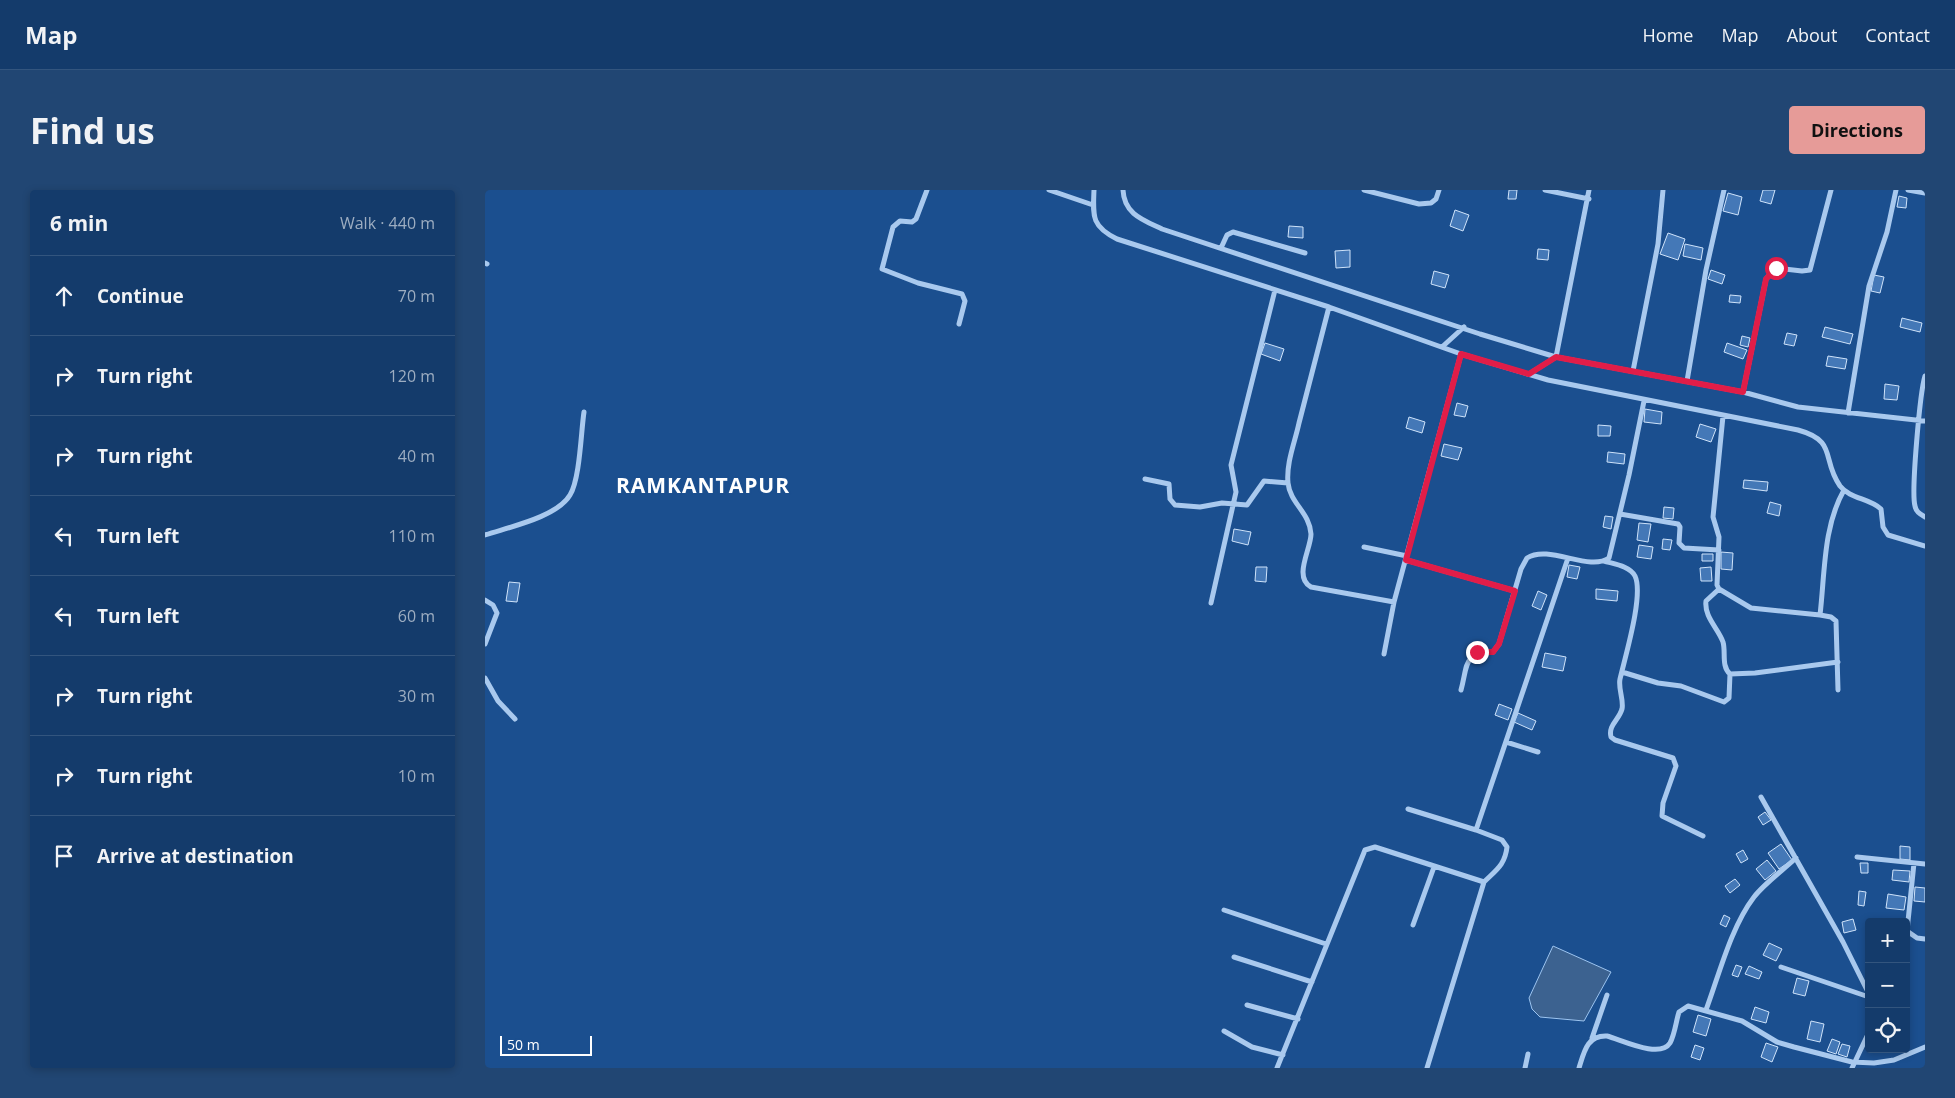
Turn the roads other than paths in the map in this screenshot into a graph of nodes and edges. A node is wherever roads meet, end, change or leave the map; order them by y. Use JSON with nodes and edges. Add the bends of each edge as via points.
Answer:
{"nodes":[{"id":1,"x":927,"y":190,"type":"edge"},
{"id":2,"x":1049,"y":190,"type":"edge"},
{"id":3,"x":1094,"y":190,"type":"edge"},
{"id":4,"x":1123,"y":190,"type":"edge"},
{"id":5,"x":1364,"y":190,"type":"edge"},
{"id":6,"x":1439,"y":190,"type":"edge"},
{"id":7,"x":1545,"y":190,"type":"edge"},
{"id":8,"x":1589,"y":190,"type":"edge"},
{"id":9,"x":1663,"y":190,"type":"edge"},
{"id":10,"x":1724,"y":190,"type":"edge"},
{"id":11,"x":1831,"y":190,"type":"edge"},
{"id":12,"x":1896,"y":190,"type":"edge"},
{"id":13,"x":1908,"y":190,"type":"edge"},
{"id":14,"x":1925,"y":193,"type":"edge"},
{"id":15,"x":1589,"y":199,"type":"junction"},
{"id":16,"x":1093,"y":205,"type":"junction"},
{"id":17,"x":1221,"y":248,"type":"junction"},
{"id":18,"x":1305,"y":253,"type":"dead end"},
{"id":19,"x":1275,"y":290,"type":"junction"},
{"id":20,"x":1329,"y":307,"type":"junction"},
{"id":21,"x":959,"y":324,"type":"dead end"},
{"id":22,"x":1464,"y":327,"type":"junction"},
{"id":23,"x":1442,"y":347,"type":"junction"},
{"id":24,"x":1461,"y":354,"type":"junction"},
{"id":25,"x":1556,"y":357,"type":"junction"},
{"id":26,"x":1633,"y":371,"type":"junction"},
{"id":27,"x":1529,"y":374,"type":"junction"},
{"id":28,"x":1925,"y":376,"type":"edge"},
{"id":29,"x":1687,"y":381,"type":"junction"},
{"id":30,"x":1743,"y":392,"type":"junction"},
{"id":31,"x":1644,"y":401,"type":"junction"},
{"id":32,"x":584,"y":412,"type":"dead end"},
{"id":33,"x":1848,"y":413,"type":"junction"},
{"id":34,"x":1723,"y":416,"type":"junction"},
{"id":35,"x":1923,"y":420,"type":"edge"},
{"id":36,"x":1145,"y":479,"type":"dead end"},
{"id":37,"x":1288,"y":483,"type":"junction"},
{"id":38,"x":1844,"y":490,"type":"junction"},
{"id":39,"x":1232,"y":504,"type":"junction"},
{"id":40,"x":1620,"y":514,"type":"junction"},
{"id":41,"x":1925,"y":517,"type":"edge"},
{"id":42,"x":485,"y":535,"type":"edge"},
{"id":43,"x":1925,"y":546,"type":"edge"},
{"id":44,"x":1364,"y":547,"type":"dead end"},
{"id":45,"x":1719,"y":550,"type":"junction"},
{"id":46,"x":1407,"y":558,"type":"junction"},
{"id":47,"x":1568,"y":558,"type":"junction"},
{"id":48,"x":1604,"y":561,"type":"junction"},
{"id":49,"x":1719,"y":589,"type":"junction"},
{"id":50,"x":1515,"y":591,"type":"junction"},
{"id":51,"x":485,"y":600,"type":"edge"},
{"id":52,"x":1394,"y":602,"type":"junction"},
{"id":53,"x":1211,"y":603,"type":"dead end"},
{"id":54,"x":1820,"y":615,"type":"junction"},
{"id":55,"x":485,"y":644,"type":"edge"},
{"id":56,"x":1383,"y":654,"type":"dead end"},
{"id":57,"x":1839,"y":662,"type":"junction"},
{"id":58,"x":1622,"y":672,"type":"junction"},
{"id":59,"x":1729,"y":674,"type":"junction"},
{"id":60,"x":485,"y":678,"type":"edge"},
{"id":61,"x":1461,"y":690,"type":"dead end"},
{"id":62,"x":1839,"y":690,"type":"dead end"},
{"id":63,"x":515,"y":719,"type":"dead end"},
{"id":64,"x":1506,"y":742,"type":"junction"},
{"id":65,"x":1538,"y":752,"type":"dead end"},
{"id":66,"x":1761,"y":798,"type":"dead end"},
{"id":67,"x":1408,"y":809,"type":"dead end"},
{"id":68,"x":1476,"y":830,"type":"junction"},
{"id":69,"x":1703,"y":836,"type":"dead end"},
{"id":70,"x":1857,"y":857,"type":"dead end"},
{"id":71,"x":1796,"y":858,"type":"junction"},
{"id":72,"x":1914,"y":863,"type":"junction"},
{"id":73,"x":1925,"y":864,"type":"edge"},
{"id":74,"x":1434,"y":867,"type":"junction"},
{"id":75,"x":1484,"y":882,"type":"junction"},
{"id":76,"x":1224,"y":910,"type":"dead end"},
{"id":77,"x":1413,"y":925,"type":"dead end"},
{"id":78,"x":1925,"y":940,"type":"edge"},
{"id":79,"x":1326,"y":944,"type":"junction"},
{"id":80,"x":1233,"y":957,"type":"dead end"},
{"id":81,"x":1781,"y":967,"type":"dead end"},
{"id":82,"x":1312,"y":982,"type":"junction"},
{"id":83,"x":1865,"y":987,"type":"edge"},
{"id":84,"x":1865,"y":994,"type":"edge"},
{"id":85,"x":1607,"y":995,"type":"dead end"},
{"id":86,"x":1247,"y":1005,"type":"dead end"},
{"id":87,"x":1706,"y":1010,"type":"junction"},
{"id":88,"x":1298,"y":1018,"type":"junction"},
{"id":89,"x":1224,"y":1031,"type":"dead end"},
{"id":90,"x":1592,"y":1038,"type":"junction"},
{"id":91,"x":1865,"y":1040,"type":"edge"},
{"id":92,"x":1925,"y":1047,"type":"edge"},
{"id":93,"x":1528,"y":1054,"type":"dead end"},
{"id":94,"x":1283,"y":1055,"type":"junction"},
{"id":95,"x":1854,"y":1062,"type":"junction"},
{"id":96,"x":1277,"y":1068,"type":"edge"},
{"id":97,"x":1427,"y":1068,"type":"edge"},
{"id":98,"x":1525,"y":1068,"type":"edge"},
{"id":99,"x":1579,"y":1068,"type":"edge"},
{"id":100,"x":1852,"y":1068,"type":"edge"}],
"edges":[{"from":1,"to":21,"type":"street","via":[[916,220],[900,221],[893,227],[882,269],[918,283],[963,294],[965,301]]},
{"from":2,"to":16,"type":"street"},
{"from":3,"to":16,"type":"street"},
{"from":4,"to":17,"type":"street","via":[[1125,205],[1140,219]]},
{"from":5,"to":6,"type":"street","via":[[1425,204],[1436,199]]},
{"from":7,"to":15,"type":"street"},
{"from":8,"to":15,"type":"street"},
{"from":9,"to":26,"type":"street","via":[[1658,244]]},
{"from":10,"to":29,"type":"street"},
{"from":11,"to":30,"type":"street","via":[[1810,270],[1776,268],[1766,279]]},
{"from":12,"to":33,"type":"street","via":[[1887,232],[1869,286]]},
{"from":13,"to":14,"type":"street"},
{"from":15,"to":25,"type":"street"},
{"from":16,"to":19,"type":"street","via":[[1093,217],[1098,226],[1112,236]]},
{"from":17,"to":18,"type":"street","via":[[1227,235],[1233,232]]},
{"from":17,"to":22,"type":"street"},
{"from":19,"to":20,"type":"street"},
{"from":19,"to":39,"type":"street","via":[[1231,465],[1231,477],[1236,487]]},
{"from":20,"to":23,"type":"street"},
{"from":20,"to":37,"type":"street","via":[[1289,466]]},
{"from":22,"to":23,"type":"street"},
{"from":22,"to":25,"type":"street"},
{"from":23,"to":24,"type":"street"},
{"from":24,"to":27,"type":"street"},
{"from":24,"to":46,"type":"street"},
{"from":25,"to":26,"type":"street"},
{"from":25,"to":27,"type":"street"},
{"from":26,"to":29,"type":"street"},
{"from":27,"to":31,"type":"street"},
{"from":28,"to":35,"type":"street","via":[[1921,396]]},
{"from":29,"to":30,"type":"street"},
{"from":30,"to":33,"type":"street","via":[[1798,407]]},
{"from":31,"to":34,"type":"street"},
{"from":31,"to":40,"type":"street"},
{"from":32,"to":42,"type":"street","via":[[575,482],[570,495],[550,513]]},
{"from":33,"to":35,"type":"street"},
{"from":34,"to":38,"type":"street","via":[[1798,430],[1818,437]]},
{"from":34,"to":45,"type":"street","via":[[1713,517],[1719,532]]},
{"from":35,"to":41,"type":"street","via":[[1913,489],[1914,505]]},
{"from":36,"to":39,"type":"street","via":[[1169,484],[1175,505]]},
{"from":37,"to":39,"type":"street","via":[[1264,481],[1250,504]]},
{"from":37,"to":52,"type":"street","via":[[1293,500],[1310,523],[1310,546],[1302,570],[1306,584]]},
{"from":38,"to":43,"type":"street","via":[[1881,509],[1883,527],[1888,534]]},
{"from":38,"to":54,"type":"street","via":[[1830,522]]},
{"from":39,"to":53,"type":"street"},
{"from":40,"to":45,"type":"street","via":[[1677,524],[1680,527],[1679,543],[1684,548]]},
{"from":40,"to":48,"type":"street","via":[[1609,558]]},
{"from":44,"to":46,"type":"street"},
{"from":45,"to":49,"type":"street"},
{"from":46,"to":50,"type":"street"},
{"from":46,"to":52,"type":"street"},
{"from":47,"to":48,"type":"street"},
{"from":47,"to":50,"type":"street","via":[[1539,553],[1527,558]]},
{"from":47,"to":64,"type":"street"},
{"from":48,"to":58,"type":"street","via":[[1629,570],[1637,584],[1637,600]]},
{"from":49,"to":54,"type":"street","via":[[1751,608]]},
{"from":49,"to":59,"type":"street","via":[[1706,601],[1705,608],[1722,640],[1725,668]]},
{"from":50,"to":61,"type":"street","via":[[1499,644],[1493,652],[1477,652],[1470,658]]},
{"from":51,"to":55,"type":"street","via":[[497,613]]},
{"from":52,"to":56,"type":"street"},
{"from":54,"to":57,"type":"street","via":[[1836,621]]},
{"from":57,"to":59,"type":"street"},
{"from":57,"to":62,"type":"street"},
{"from":58,"to":59,"type":"street","via":[[1681,686],[1724,702],[1729,698]]},
{"from":58,"to":69,"type":"street","via":[[1619,686],[1622,706],[1610,728],[1611,737],[1673,758],[1676,766],[1663,803],[1662,816]]},
{"from":60,"to":63,"type":"street","via":[[498,702]]},
{"from":64,"to":65,"type":"street"},
{"from":64,"to":68,"type":"street"},
{"from":66,"to":71,"type":"street"},
{"from":67,"to":68,"type":"street"},
{"from":68,"to":75,"type":"street","via":[[1502,840],[1507,848],[1502,866]]},
{"from":70,"to":72,"type":"street"},
{"from":71,"to":83,"type":"street"},
{"from":71,"to":87,"type":"street","via":[[1750,903],[1738,925]]},
{"from":72,"to":73,"type":"street"},
{"from":72,"to":78,"type":"street","via":[[1907,931]]},
{"from":74,"to":75,"type":"street"},
{"from":74,"to":77,"type":"street"},
{"from":74,"to":79,"type":"street","via":[[1375,847],[1365,850]]},
{"from":75,"to":97,"type":"street"},
{"from":76,"to":79,"type":"street"},
{"from":79,"to":82,"type":"street"},
{"from":80,"to":82,"type":"street"},
{"from":81,"to":84,"type":"street"},
{"from":82,"to":88,"type":"street"},
{"from":85,"to":90,"type":"street"},
{"from":86,"to":88,"type":"street"},
{"from":87,"to":90,"type":"street","via":[[1682,1008],[1671,1041],[1661,1050],[1607,1036]]},
{"from":87,"to":95,"type":"street","via":[[1742,1021],[1777,1042]]},
{"from":88,"to":94,"type":"street"},
{"from":89,"to":94,"type":"street","via":[[1252,1046]]},
{"from":90,"to":99,"type":"street"},
{"from":91,"to":95,"type":"street"},
{"from":92,"to":95,"type":"street","via":[[1894,1060]]},
{"from":93,"to":98,"type":"street"},
{"from":94,"to":96,"type":"street"},
{"from":95,"to":100,"type":"street"}]}
